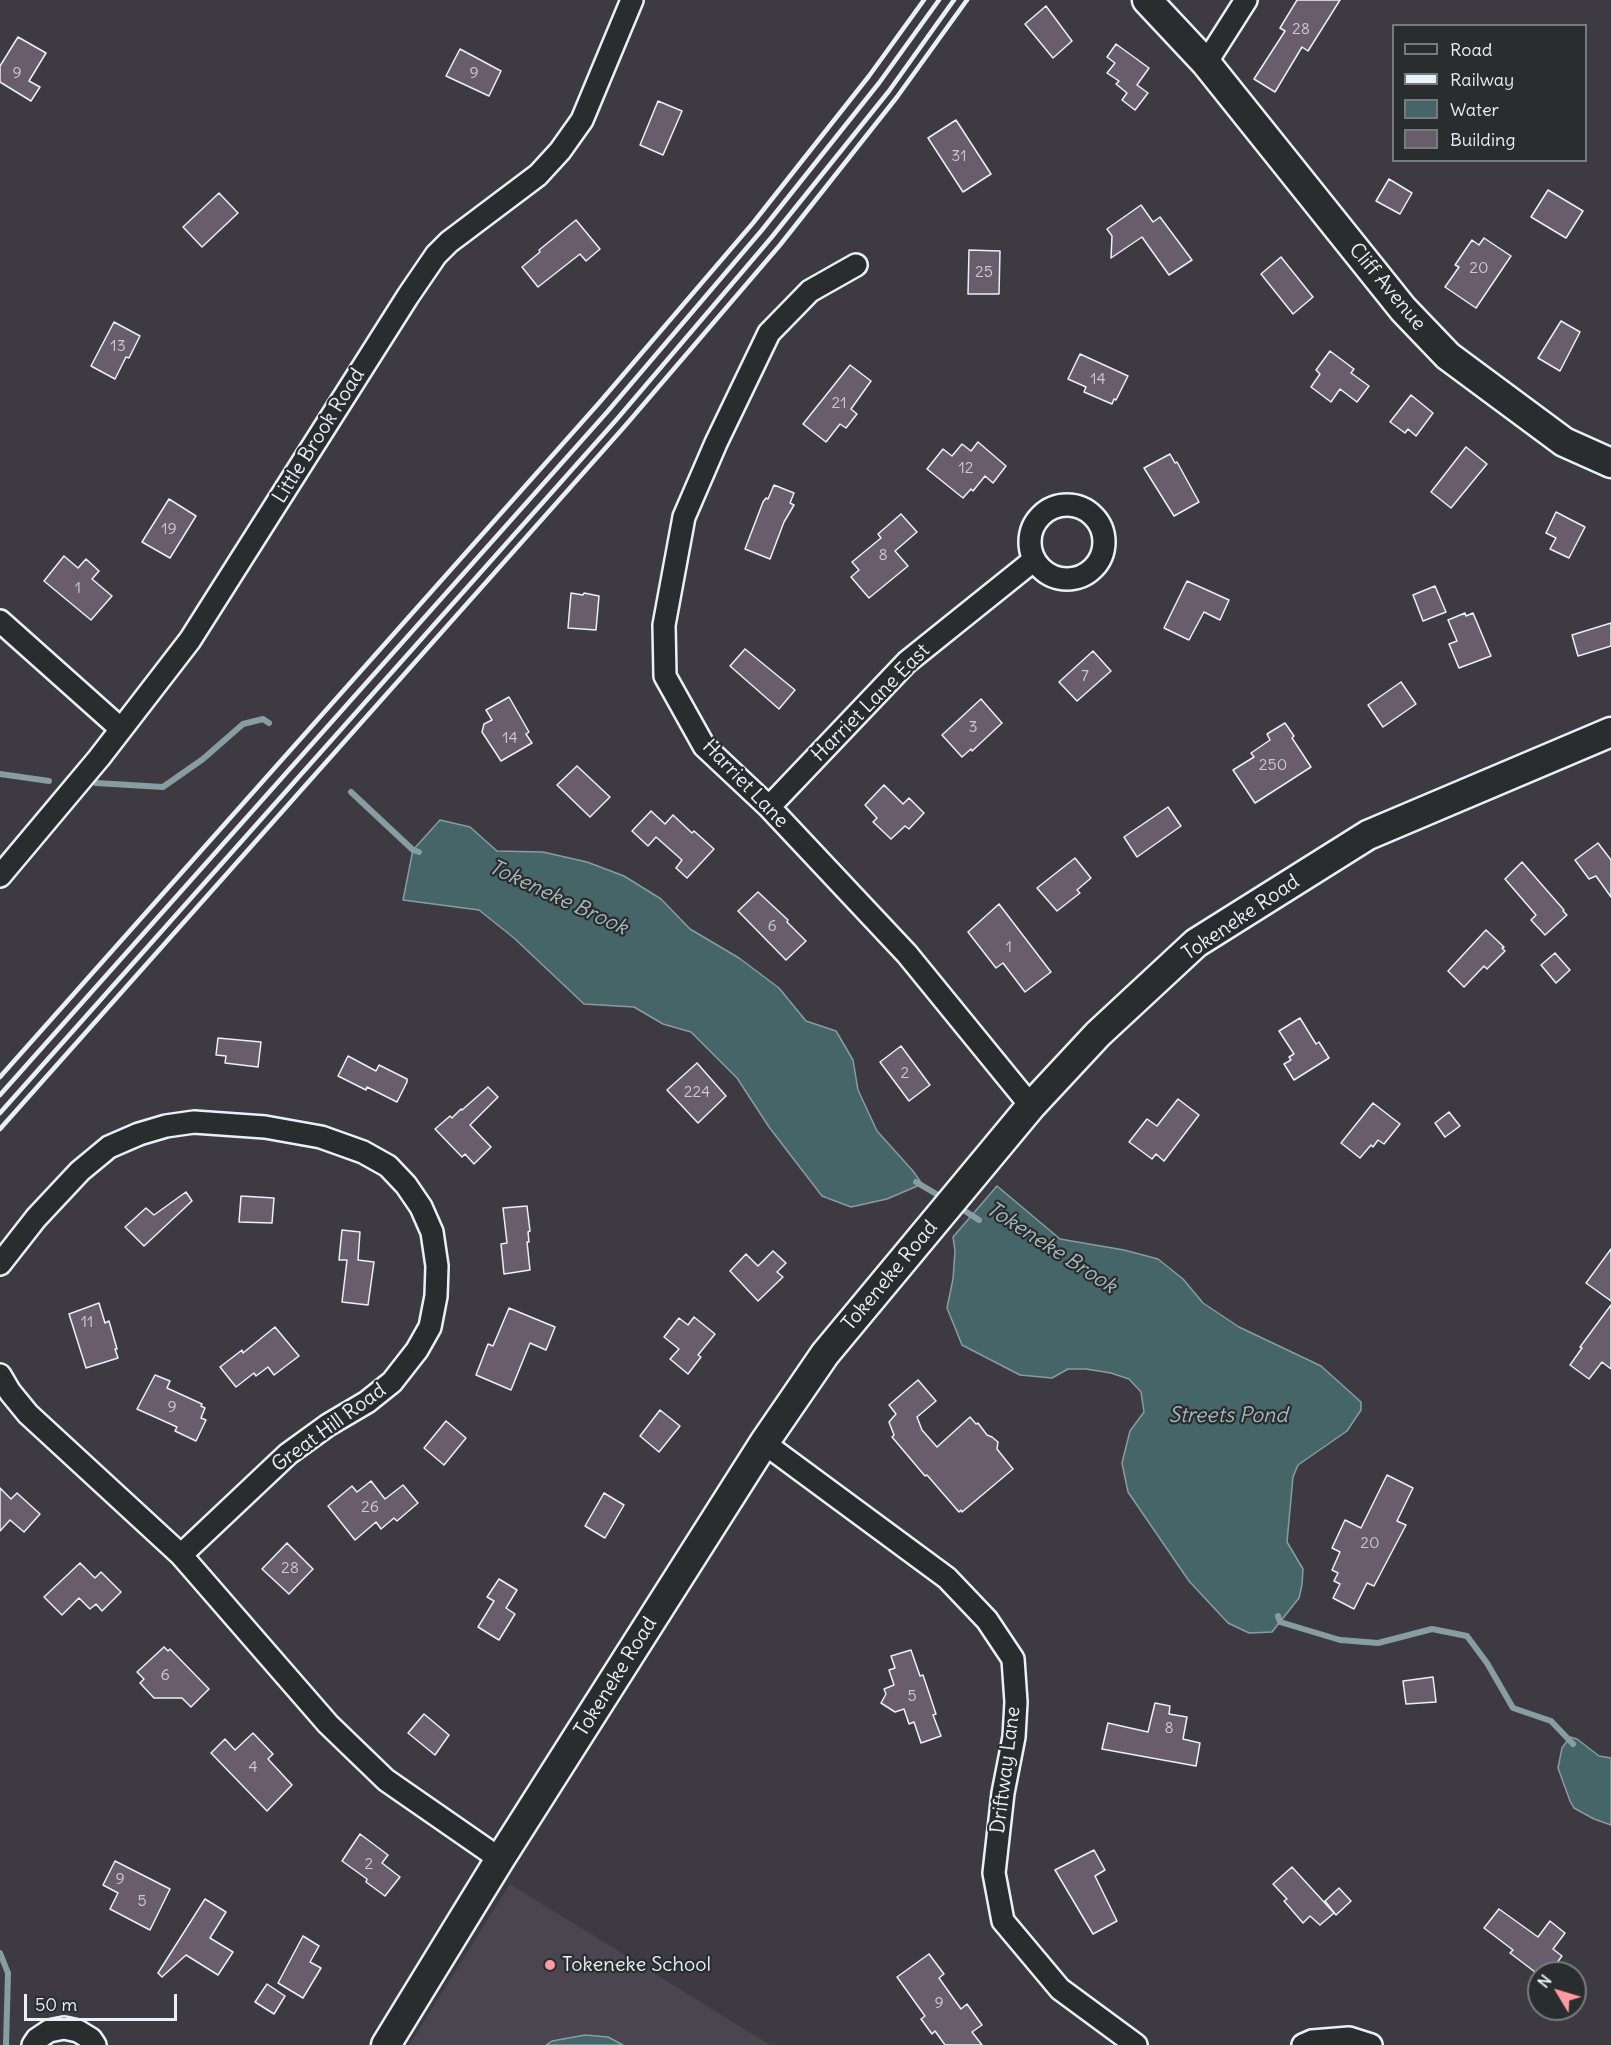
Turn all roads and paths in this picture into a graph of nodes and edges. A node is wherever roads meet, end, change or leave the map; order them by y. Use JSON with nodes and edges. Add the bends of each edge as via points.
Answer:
{"nodes":[{"id":1,"x":632,"y":0,"type":"edge"},
{"id":2,"x":1147,"y":0,"type":"edge"},
{"id":3,"x":1246,"y":0,"type":"edge"},
{"id":4,"x":1206,"y":63,"type":"junction"},
{"id":5,"x":856,"y":265,"type":"dead end"},
{"id":6,"x":1611,"y":463,"type":"edge"},
{"id":7,"x":1034,"y":560,"type":"dead end"},
{"id":8,"x":0,"y":621,"type":"edge"},
{"id":9,"x":121,"y":729,"type":"junction"},
{"id":10,"x":1611,"y":732,"type":"edge"},
{"id":11,"x":769,"y":807,"type":"junction"},
{"id":12,"x":0,"y":876,"type":"edge"},
{"id":13,"x":1031,"y":1106,"type":"junction"},
{"id":14,"x":0,"y":1264,"type":"edge"},
{"id":15,"x":0,"y":1376,"type":"edge"},
{"id":16,"x":764,"y":1443,"type":"junction"},
{"id":17,"x":181,"y":1555,"type":"junction"},
{"id":18,"x":500,"y":1859,"type":"junction"},
{"id":19,"x":33,"y":2045,"type":"edge"},
{"id":20,"x":95,"y":2045,"type":"edge"},
{"id":21,"x":386,"y":2045,"type":"edge"},
{"id":22,"x":1136,"y":2045,"type":"edge"},
{"id":23,"x":1303,"y":2045,"type":"edge"},
{"id":24,"x":1371,"y":2045,"type":"edge"}],
"edges":[{"from":1,"to":9,"type":"street","name":"Little Brook Road","via":[[582,120],[538,176],[436,255],[190,640]]},
{"from":2,"to":4,"type":"main road","name":"Cliff Avenue"},
{"from":3,"to":4,"type":"street"},
{"from":4,"to":6,"type":"main road","name":"Cliff Avenue","via":[[1403,309],[1448,356],[1564,442]]},
{"from":5,"to":11,"type":"street","name":"Harriet Lane","via":[[810,291],[769,333],[684,517],[664,625],[665,676],[704,746]]},
{"from":7,"to":11,"type":"street","name":"Harriet Lane East","via":[[907,662]]},
{"from":8,"to":9,"type":"street"},
{"from":9,"to":12,"type":"street","name":"Little Brook Road"},
{"from":10,"to":13,"type":"main road","name":"Tokeneke Road","via":[[1368,836],[1196,944],[1098,1034]]},
{"from":11,"to":13,"type":"street","name":"Harriet Lane","via":[[907,954]]},
{"from":13,"to":16,"type":"main road","name":"Tokeneke Road","via":[[825,1354]]},
{"from":14,"to":17,"type":"street","name":"Great Hill Road","via":[[36,1218],[80,1171],[109,1147],[166,1126],[194,1122],[265,1127],[321,1137],[363,1152],[388,1166],[421,1207],[432,1232],[437,1266],[430,1327],[417,1350],[392,1382],[288,1454]]},
{"from":15,"to":17,"type":"street","via":[[28,1414]]},
{"from":16,"to":18,"type":"main road","name":"Tokeneke Road"},
{"from":16,"to":22,"type":"street","name":"Driftway Lane","via":[[947,1578],[987,1620],[1013,1659],[1014,1737],[994,1873],[1003,1921],[1060,1989]]},
{"from":17,"to":18,"type":"street","via":[[328,1724],[378,1772]]},
{"from":18,"to":21,"type":"main road","name":"Tokeneke Road"},
{"from":19,"to":20,"type":"street","via":[[50,2031],[64,2028],[91,2038]]},
{"from":23,"to":24,"type":"street","via":[[1349,2038]]}]}
